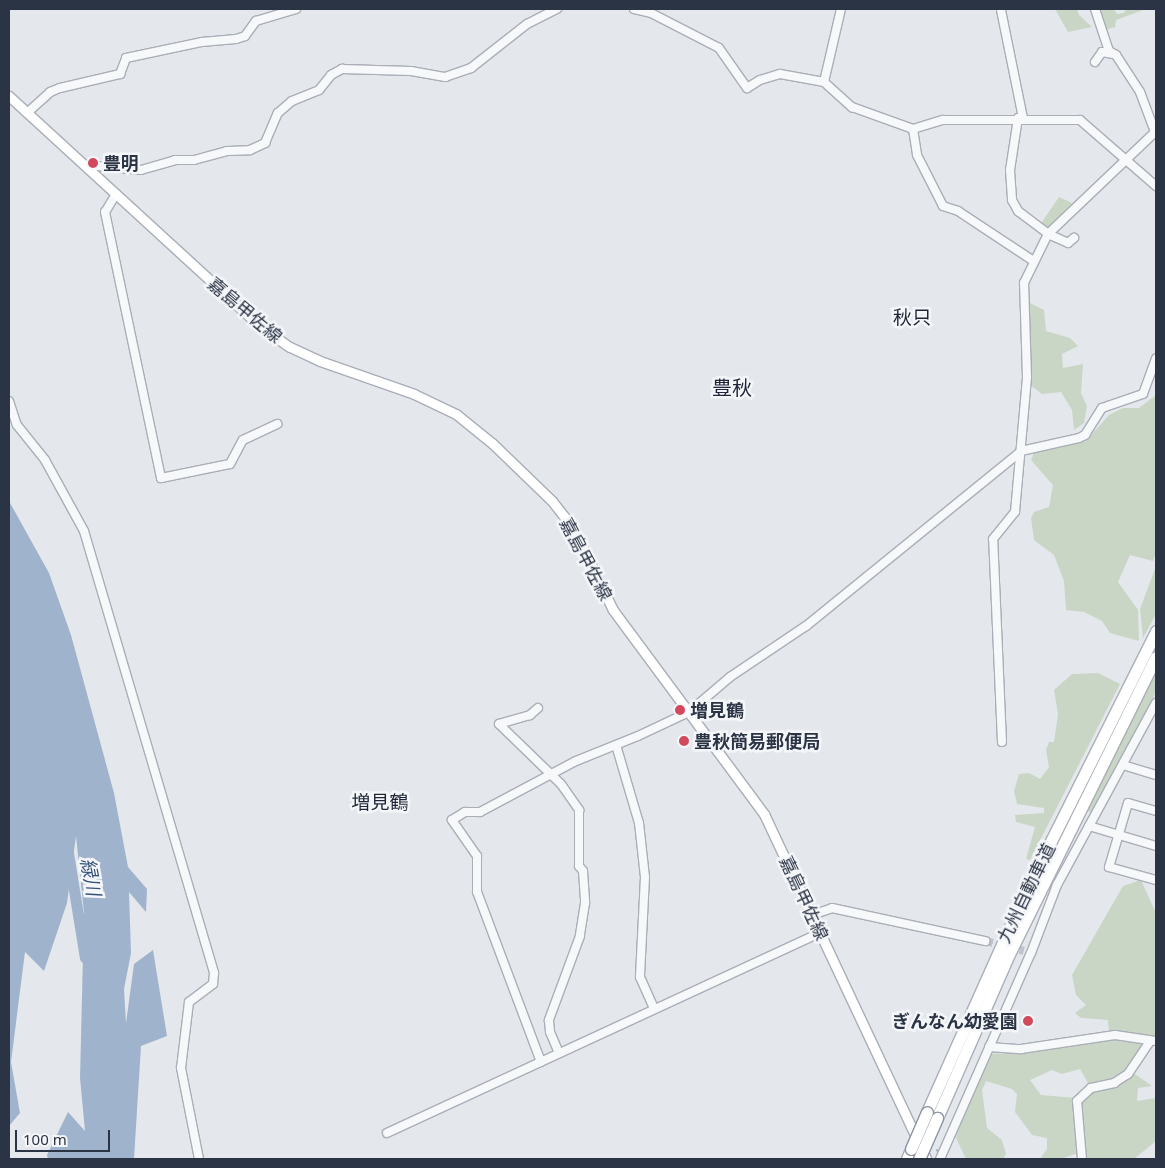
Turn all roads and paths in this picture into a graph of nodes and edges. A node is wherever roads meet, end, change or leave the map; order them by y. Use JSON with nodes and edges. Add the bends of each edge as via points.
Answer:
{"nodes":[{"id":1,"x":296,"y":9,"type":"edge"},
{"id":2,"x":557,"y":9,"type":"edge"},
{"id":3,"x":634,"y":9,"type":"edge"},
{"id":4,"x":841,"y":9,"type":"edge"},
{"id":5,"x":1095,"y":9,"type":"edge"},
{"id":6,"x":1001,"y":10,"type":"edge"},
{"id":7,"x":1112,"y":54,"type":"junction"},
{"id":8,"x":1095,"y":62,"type":"dead end"},
{"id":9,"x":824,"y":82,"type":"junction"},
{"id":10,"x":9,"y":96,"type":"edge"},
{"id":11,"x":27,"y":113,"type":"junction"},
{"id":12,"x":1020,"y":118,"type":"junction"},
{"id":13,"x":913,"y":129,"type":"junction"},
{"id":14,"x":1156,"y":132,"type":"edge"},
{"id":15,"x":1125,"y":159,"type":"junction"},
{"id":16,"x":86,"y":165,"type":"junction"},
{"id":17,"x":1156,"y":186,"type":"edge"},
{"id":18,"x":116,"y":194,"type":"junction"},
{"id":19,"x":1048,"y":234,"type":"junction"},
{"id":20,"x":1074,"y":238,"type":"dead end"},
{"id":21,"x":1032,"y":260,"type":"junction"},
{"id":22,"x":1156,"y":358,"type":"edge"},
{"id":23,"x":9,"y":402,"type":"edge"},
{"id":24,"x":277,"y":424,"type":"dead end"},
{"id":25,"x":1021,"y":451,"type":"junction"},
{"id":26,"x":1156,"y":631,"type":"edge"},
{"id":27,"x":1156,"y":657,"type":"edge"},
{"id":28,"x":1156,"y":704,"type":"edge"},
{"id":29,"x":538,"y":708,"type":"dead end"},
{"id":30,"x":689,"y":712,"type":"junction"},
{"id":31,"x":1002,"y":742,"type":"dead end"},
{"id":32,"x":616,"y":745,"type":"junction"},
{"id":33,"x":1123,"y":765,"type":"junction"},
{"id":34,"x":550,"y":774,"type":"junction"},
{"id":35,"x":1156,"y":775,"type":"edge"},
{"id":36,"x":1156,"y":811,"type":"edge"},
{"id":37,"x":1089,"y":826,"type":"junction"},
{"id":38,"x":1118,"y":835,"type":"junction"},
{"id":39,"x":1156,"y":846,"type":"edge"},
{"id":40,"x":1156,"y":880,"type":"edge"},
{"id":41,"x":812,"y":915,"type":"junction"},
{"id":42,"x":820,"y":933,"type":"junction"},
{"id":43,"x":985,"y":941,"type":"tunnel mouth"},
{"id":44,"x":654,"y":1009,"type":"junction"},
{"id":45,"x":1153,"y":1041,"type":"edge"},
{"id":46,"x":989,"y":1047,"type":"junction"},
{"id":47,"x":559,"y":1052,"type":"junction"},
{"id":48,"x":541,"y":1062,"type":"junction"},
{"id":49,"x":932,"y":1115,"type":"junction"},
{"id":50,"x":387,"y":1133,"type":"dead end"},
{"id":51,"x":909,"y":1154,"type":"edge"},
{"id":52,"x":198,"y":1159,"type":"edge"},
{"id":53,"x":919,"y":1159,"type":"edge"},
{"id":54,"x":926,"y":1159,"type":"edge"},
{"id":55,"x":940,"y":1159,"type":"edge"},
{"id":56,"x":1082,"y":1159,"type":"edge"}],
"edges":[{"from":1,"to":11,"type":"street","via":[[256,21],[244,36],[236,39],[202,42],[126,58],[120,74],[50,92]]},
{"from":2,"to":16,"type":"street","via":[[527,24],[471,68],[445,76],[411,70],[342,69],[331,75],[318,90],[292,101],[278,113],[265,143],[250,150],[227,151],[194,160],[175,160],[141,170]]},
{"from":3,"to":9,"type":"street","via":[[651,13],[719,48],[747,88],[780,74]]},
{"from":4,"to":9,"type":"street"},
{"from":5,"to":7,"type":"street"},
{"from":6,"to":12,"type":"street"},
{"from":7,"to":8,"type":"street","via":[[1102,52]]},
{"from":7,"to":14,"type":"street","via":[[1116,55],[1140,92]]},
{"from":9,"to":13,"type":"street","via":[[852,107]]},
{"from":10,"to":11,"type":"main road","name":"嘉島甲佐線"},
{"from":11,"to":16,"type":"main road","name":"嘉島甲佐線"},
{"from":12,"to":13,"type":"street","via":[[942,120]]},
{"from":12,"to":15,"type":"street","via":[[1080,120]]},
{"from":12,"to":19,"type":"street","via":[[1010,170],[1012,200],[1018,211]]},
{"from":13,"to":21,"type":"street","via":[[917,155],[943,206],[958,210]]},
{"from":14,"to":15,"type":"street"},
{"from":15,"to":17,"type":"street"},
{"from":15,"to":19,"type":"street"},
{"from":16,"to":18,"type":"main road","name":"嘉島甲佐線"},
{"from":18,"to":24,"type":"street","via":[[105,212],[161,478],[230,464],[243,440]]},
{"from":18,"to":30,"type":"main road","name":"嘉島甲佐線","via":[[240,310],[290,347],[433,403],[456,414],[492,443],[552,500],[570,523],[613,610]]},
{"from":19,"to":20,"type":"street","via":[[1068,243]]},
{"from":19,"to":21,"type":"street"},
{"from":21,"to":25,"type":"street","via":[[1024,283],[1027,377]]},
{"from":22,"to":25,"type":"street","via":[[1143,394],[1102,408],[1085,435],[1072,441]]},
{"from":23,"to":52,"type":"street","via":[[17,425],[46,460],[84,531],[214,972],[213,984],[189,1002],[182,1068]]},
{"from":25,"to":30,"type":"street","via":[[806,626],[730,677]]},
{"from":25,"to":31,"type":"street","via":[[1015,512],[993,539]]},
{"from":26,"to":49,"type":"highway","name":"九州自動車道","via":[[1025,893]]},
{"from":27,"to":49,"type":"highway","name":"九州自動車道"},
{"from":28,"to":33,"type":"street"},
{"from":29,"to":34,"type":"street","via":[[530,715],[502,723],[500,727]]},
{"from":30,"to":32,"type":"street"},
{"from":30,"to":41,"type":"main road","name":"嘉島甲佐線","via":[[764,814]]},
{"from":32,"to":34,"type":"street"},
{"from":32,"to":44,"type":"street","via":[[639,823],[645,877],[640,977]]},
{"from":33,"to":35,"type":"street"},
{"from":33,"to":37,"type":"street"},
{"from":34,"to":47,"type":"street","via":[[579,810],[579,866],[583,870],[585,904],[580,936],[549,1020],[550,1032]]},
{"from":34,"to":48,"type":"street","via":[[480,812],[465,812],[452,820],[477,856],[477,892]]},
{"from":36,"to":38,"type":"street","via":[[1128,803]]},
{"from":37,"to":38,"type":"street"},
{"from":37,"to":46,"type":"street","via":[[1056,886]]},
{"from":38,"to":39,"type":"street"},
{"from":38,"to":40,"type":"street","via":[[1109,867]]},
{"from":41,"to":42,"type":"main road","name":"嘉島甲佐線"},
{"from":41,"to":43,"type":"street","via":[[832,908]]},
{"from":42,"to":44,"type":"street"},
{"from":42,"to":54,"type":"main road","name":"嘉島甲佐線"},
{"from":44,"to":47,"type":"street"},
{"from":45,"to":46,"type":"street","via":[[1115,1036],[1021,1049]]},
{"from":45,"to":56,"type":"street","via":[[1128,1074],[1114,1083],[1091,1088],[1077,1101]]},
{"from":46,"to":55,"type":"street"},
{"from":47,"to":48,"type":"street"},
{"from":48,"to":50,"type":"street"},
{"from":49,"to":51,"type":"highway","name":"九州自動車道","bridge":true},
{"from":49,"to":53,"type":"highway","name":"九州自動車道","bridge":true}]}
